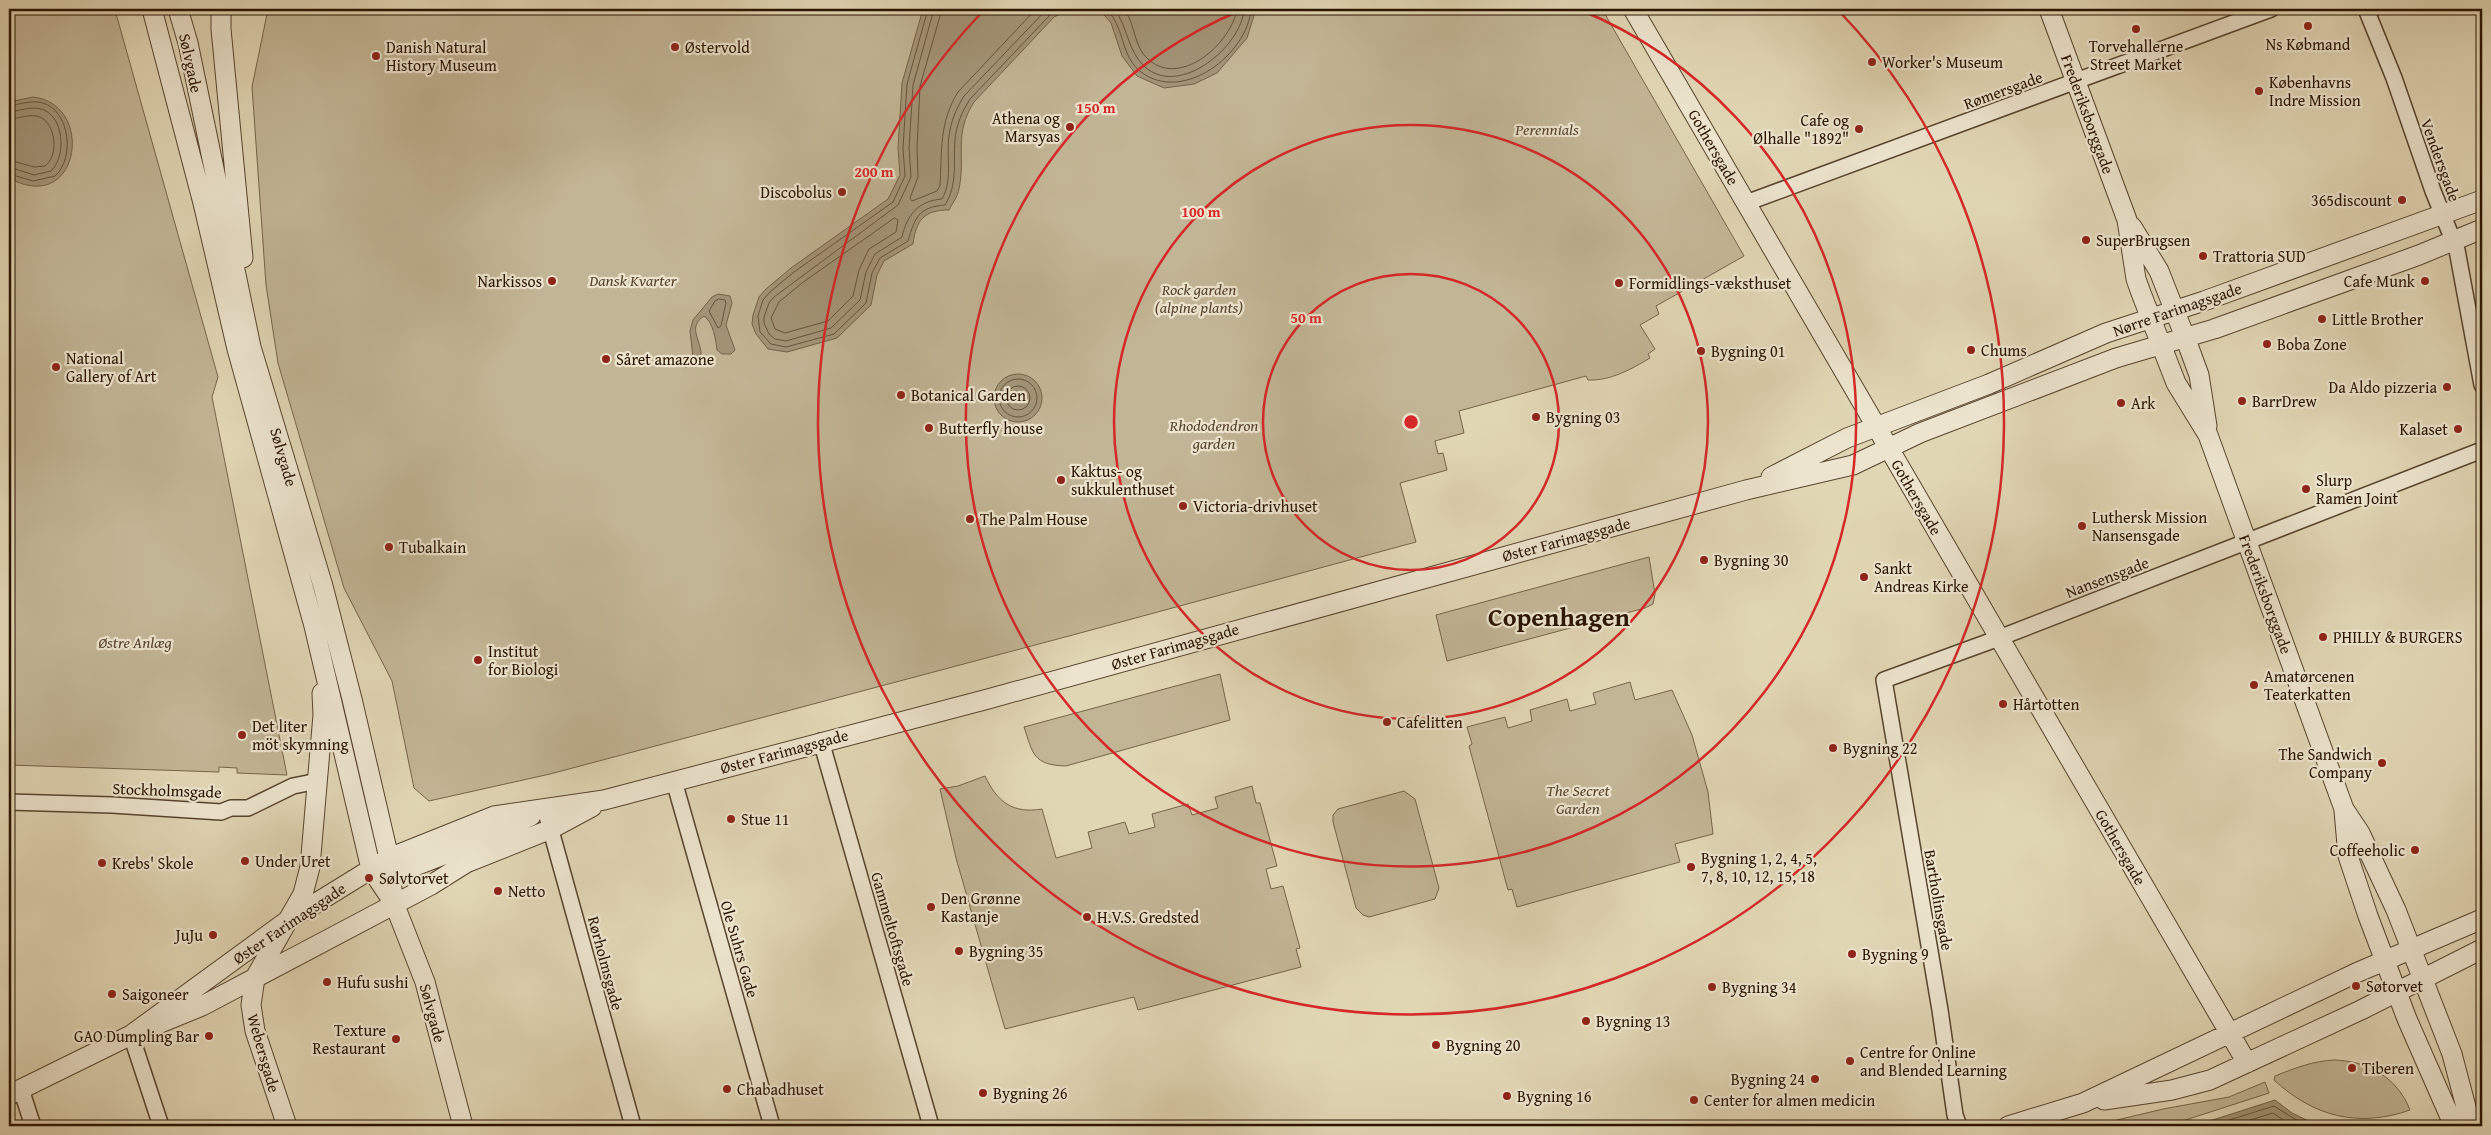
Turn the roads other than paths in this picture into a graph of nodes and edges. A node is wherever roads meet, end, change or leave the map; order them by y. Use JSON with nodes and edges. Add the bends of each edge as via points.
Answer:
{"nodes":[{"id":1,"x":152,"y":9,"type":"edge"},
{"id":2,"x":178,"y":9,"type":"edge"},
{"id":3,"x":221,"y":9,"type":"edge"},
{"id":4,"x":1633,"y":9,"type":"edge"},
{"id":5,"x":2049,"y":9,"type":"edge"},
{"id":6,"x":2271,"y":9,"type":"edge"},
{"id":7,"x":2366,"y":9,"type":"edge"},
{"id":8,"x":2076,"y":82,"type":"junction"},
{"id":9,"x":2482,"y":200,"type":"edge"},
{"id":10,"x":1746,"y":203,"type":"junction"},
{"id":11,"x":2443,"y":216,"type":"junction"},
{"id":12,"x":2127,"y":220,"type":"junction"},
{"id":13,"x":2482,"y":229,"type":"edge"},
{"id":14,"x":2454,"y":242,"type":"junction"},
{"id":15,"x":2175,"y":310,"type":"junction"},
{"id":16,"x":2151,"y":318,"type":"junction"},
{"id":17,"x":2185,"y":337,"type":"junction"},
{"id":18,"x":2161,"y":345,"type":"junction"},
{"id":19,"x":251,"y":347,"type":"junction"},
{"id":20,"x":2482,"y":385,"type":"edge"},
{"id":21,"x":1876,"y":427,"type":"junction"},
{"id":22,"x":2208,"y":435,"type":"junction"},
{"id":23,"x":1889,"y":448,"type":"junction"},
{"id":24,"x":2482,"y":450,"type":"edge"},
{"id":25,"x":1746,"y":490,"type":"junction"},
{"id":26,"x":2247,"y":542,"type":"junction"},
{"id":27,"x":314,"y":626,"type":"junction"},
{"id":28,"x":2000,"y":638,"type":"junction"},
{"id":29,"x":1884,"y":680,"type":"joint"},
{"id":30,"x":821,"y":741,"type":"junction"},
{"id":31,"x":318,"y":781,"type":"junction"},
{"id":32,"x":674,"y":781,"type":"junction"},
{"id":33,"x":604,"y":800,"type":"junction"},
{"id":34,"x":9,"y":802,"type":"edge"},
{"id":35,"x":545,"y":808,"type":"junction"},
{"id":36,"x":2344,"y":809,"type":"junction"},
{"id":37,"x":551,"y":829,"type":"junction"},
{"id":38,"x":382,"y":871,"type":"junction"},
{"id":39,"x":394,"y":904,"type":"junction"},
{"id":40,"x":2482,"y":919,"type":"edge"},
{"id":41,"x":287,"y":921,"type":"junction"},
{"id":42,"x":277,"y":938,"type":"junction"},
{"id":43,"x":2482,"y":949,"type":"edge"},
{"id":44,"x":2411,"y":950,"type":"junction"},
{"id":45,"x":2384,"y":961,"type":"junction"},
{"id":46,"x":255,"y":978,"type":"junction"},
{"id":47,"x":2423,"y":978,"type":"junction"},
{"id":48,"x":2396,"y":992,"type":"junction"},
{"id":49,"x":2230,"y":1034,"type":"junction"},
{"id":50,"x":131,"y":1035,"type":"junction"},
{"id":51,"x":2247,"y":1063,"type":"junction"},
{"id":52,"x":15,"y":1092,"type":"edge"},
{"id":53,"x":2083,"y":1103,"type":"junction"},
{"id":54,"x":33,"y":1126,"type":"edge"},
{"id":55,"x":161,"y":1126,"type":"edge"},
{"id":56,"x":287,"y":1126,"type":"edge"},
{"id":57,"x":463,"y":1126,"type":"edge"},
{"id":58,"x":633,"y":1126,"type":"edge"},
{"id":59,"x":772,"y":1126,"type":"edge"},
{"id":60,"x":931,"y":1126,"type":"edge"},
{"id":61,"x":1959,"y":1126,"type":"edge"},
{"id":62,"x":2008,"y":1126,"type":"edge"},
{"id":63,"x":2454,"y":1126,"type":"edge"},
{"id":64,"x":2471,"y":1126,"type":"edge"}],
"edges":[{"from":1,"to":27,"type":"street","name":"Sølvgade","via":[[237,349]]},
{"from":2,"to":19,"type":"street","name":"Sølvgade","via":[[188,43]]},
{"from":3,"to":19,"type":"street"},
{"from":4,"to":10,"type":"street","name":"Gothersgade"},
{"from":5,"to":8,"type":"street","name":"Frederiksborggade"},
{"from":6,"to":8,"type":"street","name":"Rømersgade"},
{"from":7,"to":11,"type":"street","name":"Vendersgade"},
{"from":8,"to":10,"type":"street","name":"Rømersgade"},
{"from":8,"to":12,"type":"street","name":"Frederiksborggade"},
{"from":9,"to":11,"type":"street","name":"Nørre Farimagsgade"},
{"from":10,"to":21,"type":"street","name":"Gothersgade"},
{"from":11,"to":14,"type":"street","name":"Vendersgade"},
{"from":11,"to":15,"type":"street","name":"Nørre Farimagsgade"},
{"from":12,"to":15,"type":"street","name":"Frederiksborggade","via":[[2159,271]]},
{"from":12,"to":16,"type":"street","name":"Frederiksborggade","via":[[2136,279]]},
{"from":13,"to":14,"type":"street","name":"Nørre Farimagsgade"},
{"from":14,"to":17,"type":"street","name":"Nørre Farimagsgade"},
{"from":14,"to":20,"type":"street","name":"Vendersgade"},
{"from":15,"to":16,"type":"street","name":"Nørre Farimagsgade"},
{"from":15,"to":17,"type":"street","name":"Frederiksborggade"},
{"from":16,"to":18,"type":"street","name":"Frederiksborggade"},
{"from":16,"to":21,"type":"street","name":"Nørre Farimagsgade","via":[[2106,333],[1989,384]]},
{"from":17,"to":18,"type":"street","name":"Nørre Farimagsgade"},
{"from":17,"to":22,"type":"street","name":"Frederiksborggade","via":[[2199,375]]},
{"from":18,"to":22,"type":"street","name":"Frederiksborggade","via":[[2176,383]]},
{"from":18,"to":23,"type":"street","name":"Nørre Farimagsgade","via":[[2116,358]]},
{"from":19,"to":38,"type":"street","name":"Sølvgade","via":[[323,586]]},
{"from":21,"to":23,"type":"street","name":"Gothersgade"},
{"from":21,"to":25,"type":"street","name":"Øster Farimagsgade","via":[[1847,438]]},
{"from":22,"to":26,"type":"street","name":"Frederiksborggade"},
{"from":23,"to":25,"type":"street","name":"Øster Farimagsgade","via":[[1853,465]]},
{"from":23,"to":28,"type":"street","name":"Gothersgade"},
{"from":24,"to":26,"type":"street","name":"Nansensgade"},
{"from":25,"to":30,"type":"street","name":"Øster Farimagsgade","via":[[988,699]]},
{"from":26,"to":28,"type":"street","name":"Nansensgade"},
{"from":26,"to":36,"type":"street","name":"Frederiksborggade"},
{"from":27,"to":31,"type":"street","name":"Sølvgade","via":[[323,715]]},
{"from":27,"to":38,"type":"street","name":"Sølvgade"},
{"from":28,"to":29,"type":"street","name":"Nansensgade"},
{"from":28,"to":49,"type":"street","name":"Gothersgade"},
{"from":29,"to":61,"type":"street","name":"Bartholinsgade"},
{"from":30,"to":32,"type":"street","name":"Øster Farimagsgade"},
{"from":30,"to":60,"type":"street","name":"Gammeltoftsgade"},
{"from":31,"to":34,"type":"street","name":"Stockholmsgade","via":[[293,786],[261,803],[221,812]]},
{"from":31,"to":41,"type":"street","name":"Sølvgade","via":[[310,867],[303,894]]},
{"from":32,"to":33,"type":"street","name":"Øster Farimagsgade"},
{"from":32,"to":59,"type":"street","name":"Ole Suhrs Gade"},
{"from":33,"to":35,"type":"street","name":"Øster Farimagsgade"},
{"from":33,"to":37,"type":"street","name":"Øster Farimagsgade"},
{"from":35,"to":37,"type":"street","name":"Rørholmsgade"},
{"from":35,"to":38,"type":"street","name":"Øster Farimagsgade","via":[[480,841]]},
{"from":36,"to":44,"type":"street","name":"Frederiksborggade","via":[[2360,833]]},
{"from":36,"to":45,"type":"street","name":"Frederiksborggade","via":[[2348,856]]},
{"from":37,"to":39,"type":"street","name":"Øster Farimagsgade","via":[[466,863],[431,886]]},
{"from":37,"to":58,"type":"street","name":"Rørholmsgade"},
{"from":38,"to":39,"type":"street","name":"Sølvgade"},
{"from":38,"to":41,"type":"street","name":"Øster Farimagsgade"},
{"from":38,"to":42,"type":"street"},
{"from":39,"to":46,"type":"street","name":"Øster Farimagsgade"},
{"from":39,"to":57,"type":"street","name":"Sølvgade","via":[[425,982]]},
{"from":40,"to":44,"type":"street"},
{"from":41,"to":42,"type":"street","name":"Sølvgade"},
{"from":41,"to":50,"type":"street","name":"Øster Farimagsgade"},
{"from":42,"to":46,"type":"street","name":"Sølvgade"},
{"from":43,"to":47,"type":"street"},
{"from":44,"to":45,"type":"street"},
{"from":44,"to":47,"type":"street","name":"Frederiksborggade"},
{"from":45,"to":48,"type":"street","name":"Frederiksborggade"},
{"from":45,"to":49,"type":"street"},
{"from":46,"to":50,"type":"street","name":"Øster Farimagsgade","via":[[202,1006]]},
{"from":46,"to":56,"type":"street","name":"Webersgade","via":[[251,1005],[255,1031]]},
{"from":47,"to":48,"type":"street"},
{"from":47,"to":64,"type":"street","name":"Frederiksborggade","via":[[2452,1054]]},
{"from":48,"to":51,"type":"street"},
{"from":48,"to":63,"type":"street","name":"Frederiksborggade"},
{"from":49,"to":51,"type":"street","name":"Gothersgade"},
{"from":49,"to":53,"type":"street"},
{"from":50,"to":52,"type":"street","name":"Øster Farimagsgade"},
{"from":50,"to":55,"type":"street"},
{"from":51,"to":53,"type":"street","via":[[2210,1080],[2172,1090]]},
{"from":52,"to":54,"type":"street"},
{"from":53,"to":62,"type":"street"}]}
